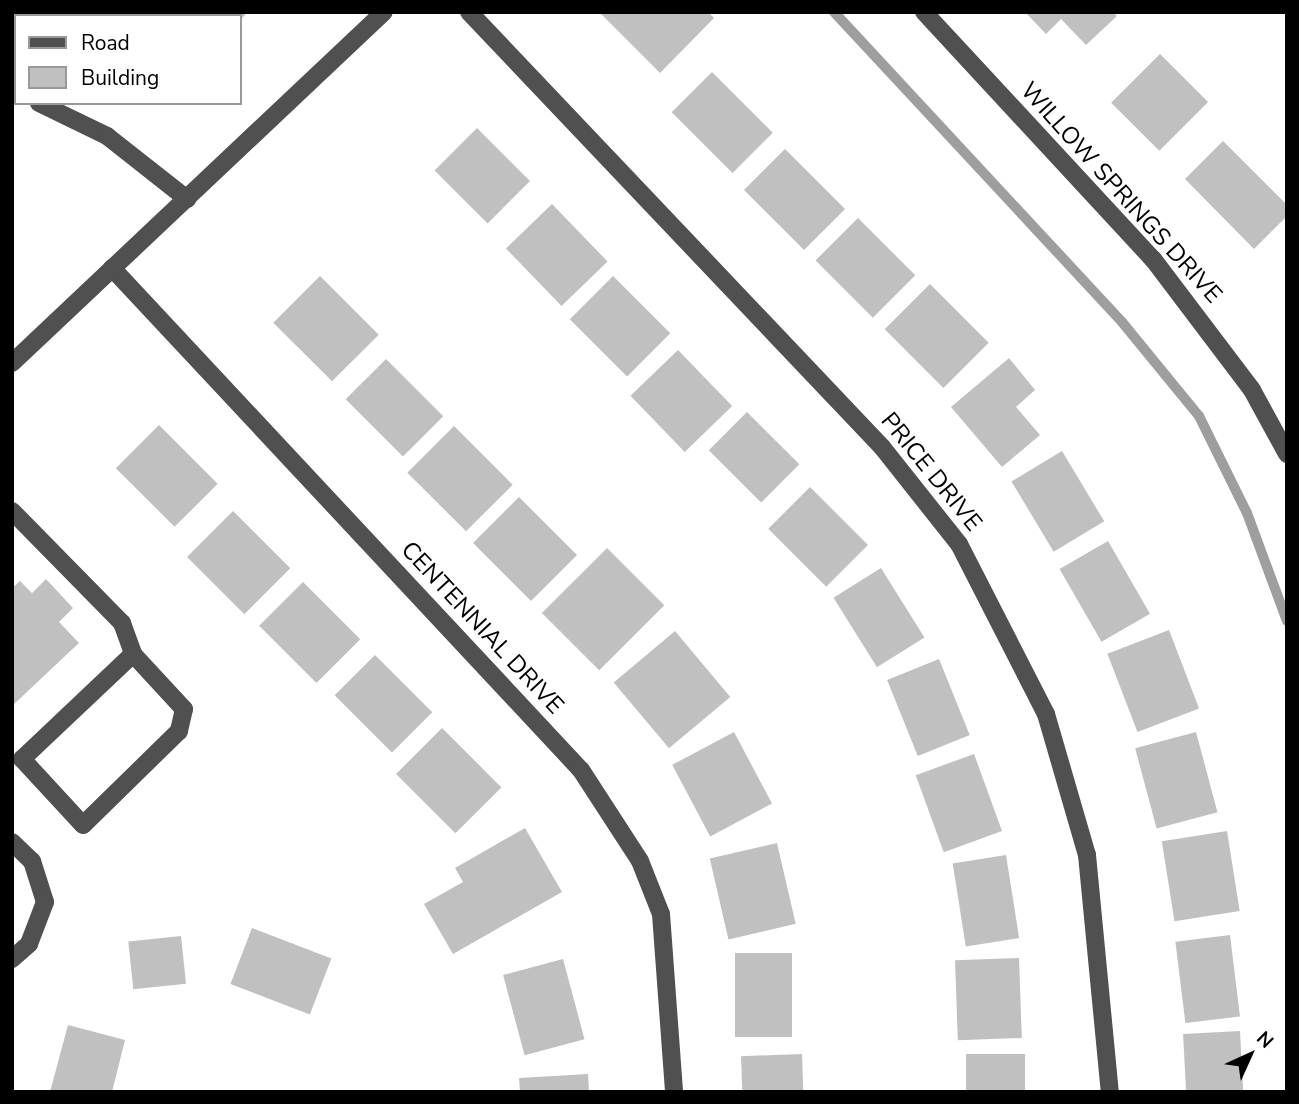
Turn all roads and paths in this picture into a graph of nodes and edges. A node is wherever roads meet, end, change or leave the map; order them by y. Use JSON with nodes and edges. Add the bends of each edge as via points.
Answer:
{"nodes":[{"id":1,"x":384,"y":12,"type":"edge"},
{"id":2,"x":469,"y":12,"type":"edge"},
{"id":3,"x":924,"y":12,"type":"edge"},
{"id":4,"x":43,"y":105,"type":"edge"},
{"id":5,"x":187,"y":199,"type":"junction"},
{"id":6,"x":112,"y":268,"type":"junction"},
{"id":7,"x":12,"y":363,"type":"edge"},
{"id":8,"x":1287,"y":454,"type":"edge"},
{"id":9,"x":15,"y":519,"type":"edge"},
{"id":10,"x":133,"y":654,"type":"junction"},
{"id":11,"x":12,"y":842,"type":"edge"},
{"id":12,"x":12,"y":959,"type":"edge"},
{"id":13,"x":674,"y":1092,"type":"edge"},
{"id":14,"x":1110,"y":1092,"type":"edge"}],
"edges":[{"from":1,"to":5,"type":"street"},
{"from":2,"to":14,"type":"street","name":"PRICE DRIVE","via":[[883,447],[960,544],[1046,713],[1087,855]]},
{"from":3,"to":8,"type":"street","name":"WILLOW SPRINGS DRIVE","via":[[1153,259],[1252,390]]},
{"from":4,"to":5,"type":"street","via":[[107,136]]},
{"from":5,"to":6,"type":"street"},
{"from":6,"to":7,"type":"street"},
{"from":6,"to":13,"type":"street","name":"CENTENNIAL DRIVE","via":[[582,769],[640,861],[662,914]]},
{"from":9,"to":10,"type":"street","via":[[122,624]]},
{"from":10,"to":10,"type":"street","via":[[22,759],[83,825],[185,721],[184,709]]},
{"from":11,"to":12,"type":"street","via":[[41,883],[40,922]]}]}
